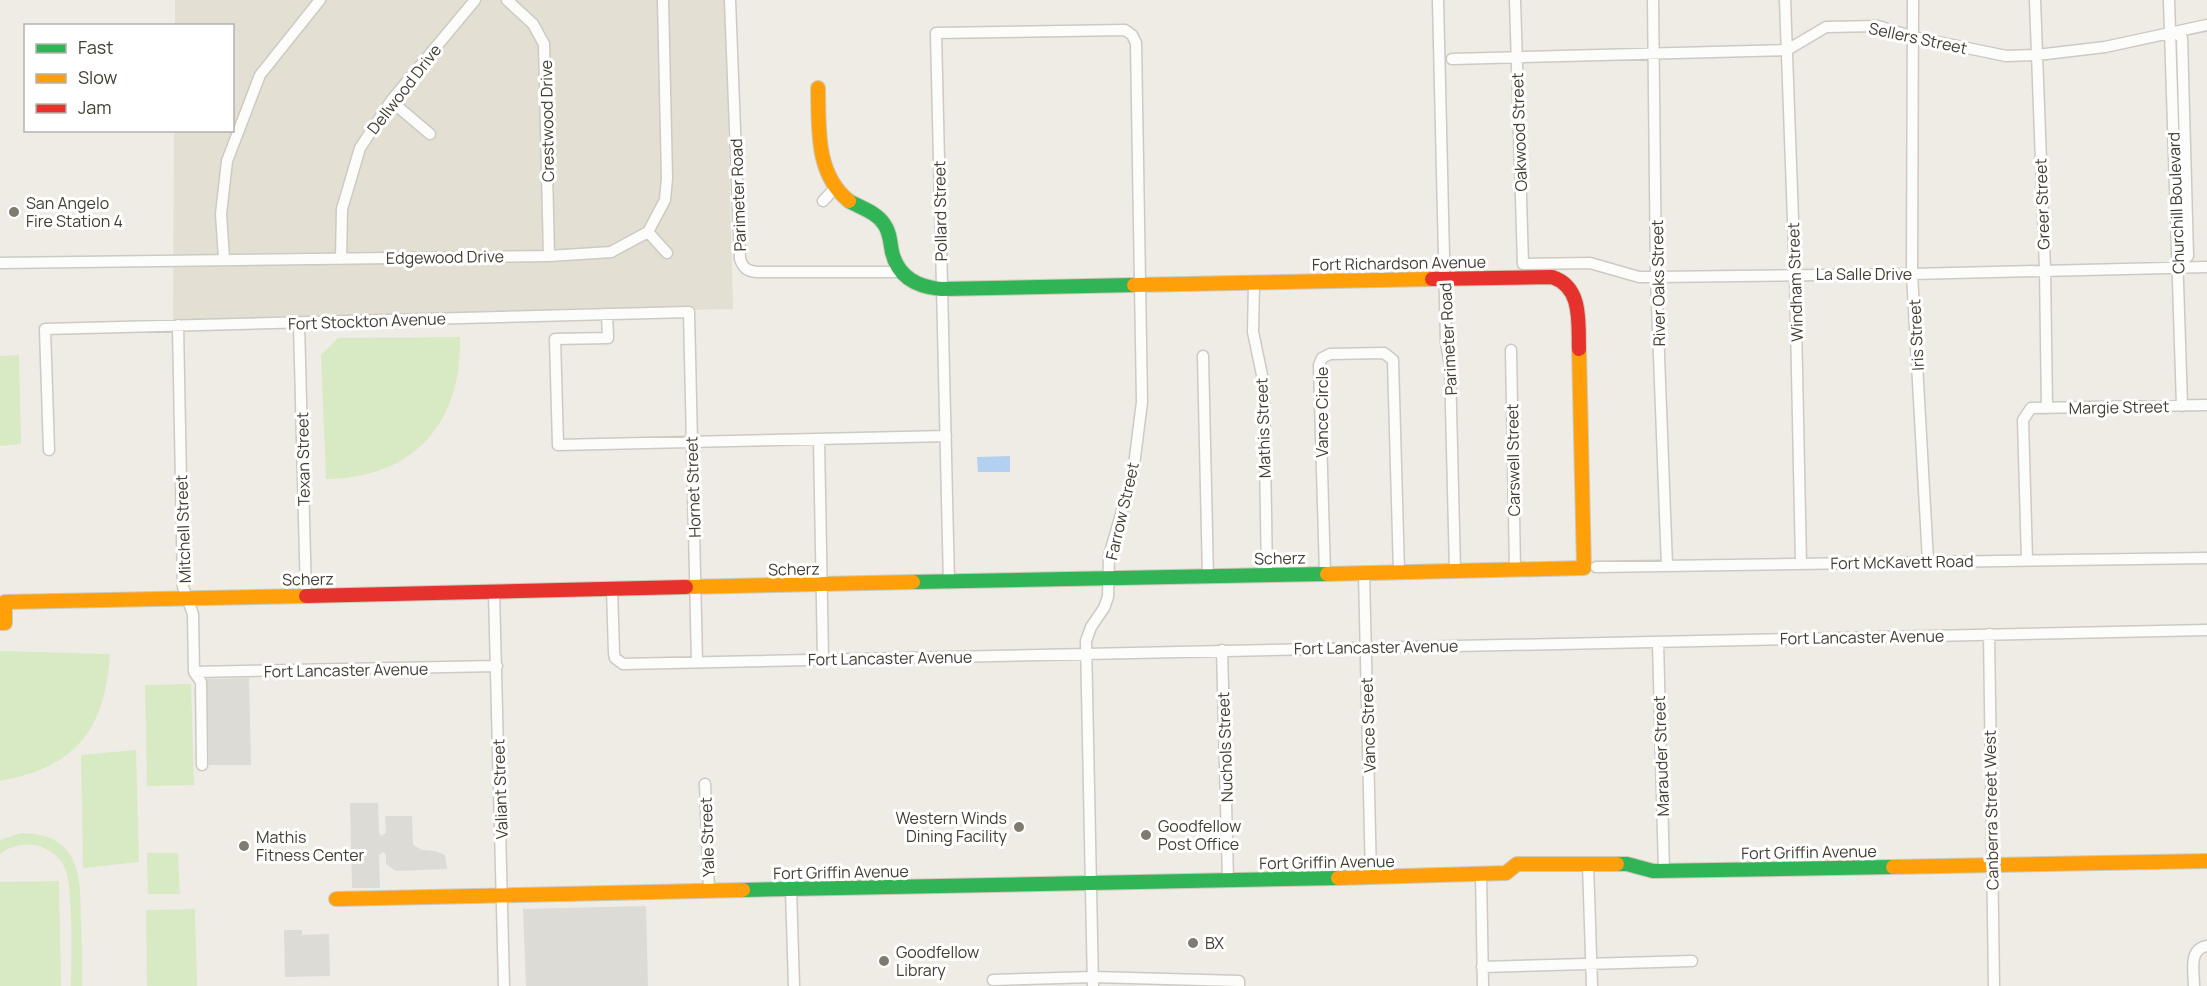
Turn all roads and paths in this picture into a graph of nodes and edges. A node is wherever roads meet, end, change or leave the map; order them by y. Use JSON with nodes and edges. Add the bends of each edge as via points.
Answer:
{"nodes":[{"id":1,"x":320,"y":0,"type":"edge"},
{"id":2,"x":475,"y":0,"type":"edge"},
{"id":3,"x":507,"y":0,"type":"edge"},
{"id":4,"x":663,"y":0,"type":"edge"},
{"id":5,"x":730,"y":0,"type":"edge"},
{"id":6,"x":1438,"y":0,"type":"edge"},
{"id":7,"x":1515,"y":0,"type":"edge"},
{"id":8,"x":1653,"y":0,"type":"edge"},
{"id":9,"x":1785,"y":0,"type":"edge"},
{"id":10,"x":1913,"y":0,"type":"edge"},
{"id":11,"x":2035,"y":0,"type":"edge"},
{"id":12,"x":2169,"y":0,"type":"edge"},
{"id":13,"x":2207,"y":25,"type":"edge"},
{"id":14,"x":1129,"y":32,"type":"joint"},
{"id":15,"x":2172,"y":33,"type":"junction"},
{"id":16,"x":1914,"y":37,"type":"junction"},
{"id":17,"x":1787,"y":50,"type":"junction"},
{"id":18,"x":1654,"y":52,"type":"junction"},
{"id":19,"x":2037,"y":56,"type":"junction"},
{"id":20,"x":1516,"y":58,"type":"junction"},
{"id":21,"x":1452,"y":59,"type":"dead end"},
{"id":22,"x":818,"y":88,"type":"dead end"},
{"id":23,"x":391,"y":101,"type":"junction"},
{"id":24,"x":430,"y":134,"type":"dead end"},
{"id":25,"x":835,"y":188,"type":"junction"},
{"id":26,"x":823,"y":201,"type":"dead end"},
{"id":27,"x":648,"y":232,"type":"junction"},
{"id":28,"x":667,"y":253,"type":"dead end"},
{"id":29,"x":549,"y":255,"type":"junction"},
{"id":30,"x":225,"y":258,"type":"junction"},
{"id":31,"x":340,"y":258,"type":"junction"},
{"id":32,"x":0,"y":263,"type":"edge"},
{"id":33,"x":1523,"y":264,"type":"joint"},
{"id":34,"x":2178,"y":267,"type":"junction"},
{"id":35,"x":2207,"y":267,"type":"edge"},
{"id":36,"x":2045,"y":270,"type":"junction"},
{"id":37,"x":901,"y":272,"type":"junction"},
{"id":38,"x":1795,"y":274,"type":"junction"},
{"id":39,"x":1912,"y":274,"type":"junction"},
{"id":40,"x":1445,"y":278,"type":"junction"},
{"id":41,"x":1656,"y":278,"type":"junction"},
{"id":42,"x":1254,"y":283,"type":"junction"},
{"id":43,"x":1140,"y":285,"type":"junction"},
{"id":44,"x":942,"y":289,"type":"junction"},
{"id":45,"x":689,"y":312,"type":"joint"},
{"id":46,"x":607,"y":314,"type":"junction"},
{"id":47,"x":299,"y":323,"type":"junction"},
{"id":48,"x":178,"y":325,"type":"junction"},
{"id":49,"x":1510,"y":350,"type":"dead end"},
{"id":50,"x":1203,"y":356,"type":"dead end"},
{"id":51,"x":2207,"y":405,"type":"edge"},
{"id":52,"x":2182,"y":406,"type":"junction"},
{"id":53,"x":2047,"y":408,"type":"junction"},
{"id":54,"x":946,"y":436,"type":"junction"},
{"id":55,"x":819,"y":438,"type":"junction"},
{"id":56,"x":692,"y":441,"type":"junction"},
{"id":57,"x":49,"y":450,"type":"dead end"},
{"id":58,"x":2207,"y":558,"type":"edge"},
{"id":59,"x":2027,"y":560,"type":"junction"},
{"id":60,"x":1928,"y":561,"type":"junction"},
{"id":61,"x":1801,"y":564,"type":"junction"},
{"id":62,"x":1667,"y":566,"type":"junction"},
{"id":63,"x":1590,"y":568,"type":"junction"},
{"id":64,"x":1515,"y":570,"type":"junction"},
{"id":65,"x":1455,"y":571,"type":"junction"},
{"id":66,"x":1399,"y":572,"type":"junction"},
{"id":67,"x":1364,"y":573,"type":"junction"},
{"id":68,"x":1324,"y":574,"type":"junction"},
{"id":69,"x":1267,"y":575,"type":"junction"},
{"id":70,"x":1208,"y":577,"type":"junction"},
{"id":71,"x":1109,"y":579,"type":"junction"},
{"id":72,"x":948,"y":583,"type":"junction"},
{"id":73,"x":821,"y":585,"type":"junction"},
{"id":74,"x":696,"y":587,"type":"junction"},
{"id":75,"x":612,"y":589,"type":"junction"},
{"id":76,"x":494,"y":592,"type":"junction"},
{"id":77,"x":306,"y":596,"type":"junction"},
{"id":78,"x":188,"y":598,"type":"junction"},
{"id":79,"x":0,"y":623,"type":"edge"},
{"id":80,"x":2207,"y":630,"type":"edge"},
{"id":81,"x":1989,"y":634,"type":"junction"},
{"id":82,"x":1658,"y":642,"type":"junction"},
{"id":83,"x":1365,"y":647,"type":"junction"},
{"id":84,"x":1222,"y":650,"type":"junction"},
{"id":85,"x":1086,"y":654,"type":"junction"},
{"id":86,"x":823,"y":659,"type":"junction"},
{"id":87,"x":698,"y":662,"type":"junction"},
{"id":88,"x":497,"y":666,"type":"junction"},
{"id":89,"x":195,"y":672,"type":"junction"},
{"id":90,"x":202,"y":765,"type":"dead end"},
{"id":91,"x":705,"y":784,"type":"dead end"},
{"id":92,"x":2207,"y":861,"type":"edge"},
{"id":93,"x":1588,"y":864,"type":"junction"},
{"id":94,"x":1991,"y":865,"type":"junction"},
{"id":95,"x":1664,"y":871,"type":"junction"},
{"id":96,"x":1481,"y":874,"type":"junction"},
{"id":97,"x":1371,"y":878,"type":"junction"},
{"id":98,"x":1228,"y":880,"type":"junction"},
{"id":99,"x":1091,"y":885,"type":"junction"},
{"id":100,"x":791,"y":890,"type":"junction"},
{"id":101,"x":709,"y":891,"type":"junction"},
{"id":102,"x":503,"y":896,"type":"junction"},
{"id":103,"x":336,"y":899,"type":"dead end"},
{"id":104,"x":2207,"y":946,"type":"edge"},
{"id":105,"x":1692,"y":961,"type":"dead end"},
{"id":106,"x":1591,"y":964,"type":"junction"},
{"id":107,"x":1482,"y":967,"type":"junction"},
{"id":108,"x":993,"y":980,"type":"dead end"},
{"id":109,"x":1093,"y":981,"type":"edge"},
{"id":110,"x":1239,"y":983,"type":"edge"},
{"id":111,"x":504,"y":986,"type":"edge"},
{"id":112,"x":794,"y":986,"type":"edge"},
{"id":113,"x":1483,"y":986,"type":"edge"},
{"id":114,"x":1592,"y":986,"type":"edge"},
{"id":115,"x":1994,"y":986,"type":"edge"},
{"id":116,"x":2194,"y":986,"type":"edge"}],
"edges":[{"from":1,"to":30,"type":"street","via":[[261,75],[227,161],[221,214]]},
{"from":2,"to":23,"type":"street","name":"Dellwood Drive"},
{"from":3,"to":29,"type":"street","name":"Crestwood Drive","via":[[533,24],[544,44]]},
{"from":4,"to":27,"type":"street","via":[[667,178],[665,200]]},
{"from":5,"to":37,"type":"street","name":"Parimeter Road","via":[[742,265],[757,272]]},
{"from":6,"to":40,"type":"street","name":"Parimeter Road"},
{"from":7,"to":20,"type":"street","name":"Oakwood Street"},
{"from":8,"to":18,"type":"street","name":"River Oaks Street"},
{"from":9,"to":17,"type":"street","name":"Windham Street"},
{"from":10,"to":16,"type":"street","name":"Iris Street"},
{"from":11,"to":19,"type":"street","name":"Greer Street"},
{"from":12,"to":15,"type":"street","name":"Churchill Boulevard"},
{"from":13,"to":15,"type":"street","name":"Sellers Street"},
{"from":14,"to":43,"type":"street","name":"Farrow Street","via":[[1136,43]]},
{"from":14,"to":44,"type":"street","name":"Pollard Street","via":[[1119,29],[936,33]]},
{"from":15,"to":19,"type":"street","name":"Sellers Street"},
{"from":15,"to":34,"type":"street","name":"Churchill Boulevard"},
{"from":16,"to":17,"type":"street","name":"Sellers Street","via":[[1878,26],[1826,27]]},
{"from":16,"to":19,"type":"street","name":"Sellers Street","via":[[2006,56]]},
{"from":16,"to":39,"type":"street","name":"Iris Street"},
{"from":17,"to":18,"type":"street","name":"Sellers Street"},
{"from":17,"to":38,"type":"street","name":"Windham Street"},
{"from":18,"to":20,"type":"street","name":"Sellers Street"},
{"from":18,"to":41,"type":"street","name":"River Oaks Street"},
{"from":19,"to":36,"type":"street","name":"Greer Street"},
{"from":20,"to":21,"type":"street","name":"Sellers Street"},
{"from":20,"to":33,"type":"street","name":"Oakwood Street"},
{"from":22,"to":25,"type":"street","via":[[821,148]]},
{"from":23,"to":24,"type":"street"},
{"from":23,"to":31,"type":"street","name":"Dellwood Drive","via":[[360,148],[342,209]]},
{"from":25,"to":26,"type":"street"},
{"from":25,"to":37,"type":"street","via":[[847,200],[883,221]]},
{"from":27,"to":28,"type":"street"},
{"from":27,"to":29,"type":"street","name":"Edgewood Drive","via":[[611,252]]},
{"from":29,"to":31,"type":"street","name":"Edgewood Drive"},
{"from":30,"to":31,"type":"street","name":"Edgewood Drive"},
{"from":30,"to":32,"type":"street","name":"Edgewood Drive"},
{"from":33,"to":41,"type":"street","name":"La Salle Drive","via":[[1590,263]]},
{"from":34,"to":35,"type":"street","name":"La Salle Drive"},
{"from":34,"to":36,"type":"street","name":"La Salle Drive"},
{"from":34,"to":52,"type":"street","name":"Churchill Boulevard"},
{"from":36,"to":39,"type":"street","name":"La Salle Drive"},
{"from":36,"to":53,"type":"street","name":"Greer Street"},
{"from":37,"to":44,"type":"street","name":"Fort Richardson Avenue","via":[[918,285]]},
{"from":38,"to":39,"type":"street","name":"La Salle Drive"},
{"from":38,"to":41,"type":"street","name":"La Salle Drive"},
{"from":38,"to":61,"type":"street","name":"Windham Street"},
{"from":39,"to":60,"type":"street","name":"Iris Street"},
{"from":40,"to":42,"type":"street","name":"Fort Richardson Avenue"},
{"from":40,"to":63,"type":"street","name":"Fort Richardson Avenue","via":[[1552,277],[1566,283],[1575,296]]},
{"from":40,"to":65,"type":"street","name":"Parimeter Road"},
{"from":41,"to":62,"type":"street","name":"River Oaks Street"},
{"from":42,"to":43,"type":"street","name":"Fort Richardson Avenue"},
{"from":42,"to":69,"type":"street","name":"Mathis Street","via":[[1253,332],[1264,396]]},
{"from":43,"to":44,"type":"street","name":"Fort Richardson Avenue"},
{"from":43,"to":71,"type":"street","name":"Farrow Street","via":[[1140,424],[1128,495],[1111,548]]},
{"from":44,"to":54,"type":"street","name":"Pollard Street"},
{"from":45,"to":46,"type":"street","name":"Fort Stockton Avenue"},
{"from":45,"to":56,"type":"street","name":"Hornet Street"},
{"from":46,"to":47,"type":"street","name":"Fort Stockton Avenue"},
{"from":46,"to":56,"type":"street","via":[[608,338],[555,339],[558,445]]},
{"from":47,"to":48,"type":"street","name":"Fort Stockton Avenue"},
{"from":47,"to":77,"type":"street","name":"Texan Street"},
{"from":48,"to":57,"type":"street","name":"Fort Stockton Avenue","via":[[45,329]]},
{"from":48,"to":78,"type":"street","name":"Mitchell Street","via":[[183,587]]},
{"from":49,"to":64,"type":"street","name":"Carswell Street"},
{"from":50,"to":70,"type":"street"},
{"from":51,"to":52,"type":"street","name":"Margie Street"},
{"from":52,"to":53,"type":"street","name":"Margie Street"},
{"from":53,"to":59,"type":"street","name":"Margie Street","via":[[2031,408],[2024,420]]},
{"from":54,"to":55,"type":"street"},
{"from":54,"to":72,"type":"street","name":"Pollard Street"},
{"from":55,"to":56,"type":"street"},
{"from":55,"to":73,"type":"street"},
{"from":56,"to":74,"type":"street","name":"Hornet Street"},
{"from":58,"to":59,"type":"street","name":"Fort McKavett Road"},
{"from":59,"to":60,"type":"street","name":"Fort McKavett Road"},
{"from":60,"to":61,"type":"street","name":"Fort McKavett Road"},
{"from":61,"to":62,"type":"street","name":"Fort McKavett Road"},
{"from":62,"to":63,"type":"street","name":"Fort McKavett Road"},
{"from":63,"to":64,"type":"street","name":"Scherz"},
{"from":64,"to":65,"type":"street","name":"Scherz"},
{"from":65,"to":66,"type":"street","name":"Scherz"},
{"from":66,"to":67,"type":"street","name":"Scherz"},
{"from":66,"to":68,"type":"street","name":"Vance Circle","via":[[1393,360],[1384,353],[1330,354],[1319,365]]},
{"from":67,"to":68,"type":"street","name":"Scherz"},
{"from":67,"to":83,"type":"street","name":"Vance Street"},
{"from":68,"to":69,"type":"street","name":"Scherz"},
{"from":69,"to":70,"type":"street","name":"Scherz"},
{"from":70,"to":71,"type":"street","name":"Scherz"},
{"from":71,"to":72,"type":"street","name":"Scherz"},
{"from":71,"to":85,"type":"street","name":"Farrow Street","via":[[1106,604],[1088,634]]},
{"from":72,"to":73,"type":"street","name":"Scherz"},
{"from":73,"to":74,"type":"street","name":"Scherz"},
{"from":73,"to":86,"type":"street"},
{"from":74,"to":75,"type":"street","name":"Scherz"},
{"from":74,"to":87,"type":"street","name":"Hornet Street"},
{"from":75,"to":76,"type":"street","name":"Scherz"},
{"from":75,"to":87,"type":"street","name":"Fort Lancaster Avenue","via":[[614,653],[619,662]]},
{"from":76,"to":77,"type":"street","name":"Scherz"},
{"from":76,"to":88,"type":"street","name":"Valiant Street"},
{"from":77,"to":78,"type":"street","name":"Scherz"},
{"from":78,"to":79,"type":"street","name":"Scherz","via":[[5,602],[5,623]]},
{"from":78,"to":89,"type":"street","name":"Mitchell Street","via":[[193,614]]},
{"from":80,"to":81,"type":"street","name":"Fort Lancaster Avenue"},
{"from":81,"to":82,"type":"street","name":"Fort Lancaster Avenue"},
{"from":81,"to":94,"type":"street","name":"Canberra Street West"},
{"from":82,"to":83,"type":"street","name":"Fort Lancaster Avenue"},
{"from":82,"to":95,"type":"street","name":"Marauder Street"},
{"from":83,"to":84,"type":"street","name":"Fort Lancaster Avenue"},
{"from":83,"to":97,"type":"street","name":"Vance Street"},
{"from":84,"to":85,"type":"street","name":"Fort Lancaster Avenue"},
{"from":84,"to":98,"type":"street","name":"Nuchols Street"},
{"from":85,"to":86,"type":"street","name":"Fort Lancaster Avenue"},
{"from":85,"to":99,"type":"street","name":"Farrow Street"},
{"from":86,"to":87,"type":"street","name":"Fort Lancaster Avenue"},
{"from":88,"to":89,"type":"street","name":"Fort Lancaster Avenue"},
{"from":88,"to":102,"type":"street","name":"Valiant Street"},
{"from":89,"to":90,"type":"street","name":"Mitchell Street","via":[[201,682]]},
{"from":91,"to":101,"type":"street","name":"Yale Street"},
{"from":92,"to":94,"type":"street","name":"Fort Griffin Avenue"},
{"from":93,"to":95,"type":"street","name":"Fort Griffin Avenue","via":[[1627,864]]},
{"from":93,"to":96,"type":"street","name":"Fort Griffin Avenue","via":[[1517,864],[1506,873]]},
{"from":93,"to":106,"type":"street"},
{"from":94,"to":95,"type":"street","name":"Fort Griffin Avenue"},
{"from":94,"to":115,"type":"street","name":"Canberra Street West"},
{"from":96,"to":97,"type":"street","name":"Fort Griffin Avenue"},
{"from":96,"to":107,"type":"street"},
{"from":97,"to":98,"type":"street","name":"Fort Griffin Avenue"},
{"from":98,"to":99,"type":"street","name":"Fort Griffin Avenue"},
{"from":99,"to":100,"type":"street","name":"Fort Griffin Avenue"},
{"from":99,"to":109,"type":"street","name":"Farrow Street"},
{"from":100,"to":101,"type":"street","name":"Fort Griffin Avenue"},
{"from":100,"to":112,"type":"street"},
{"from":101,"to":102,"type":"street","name":"Fort Griffin Avenue"},
{"from":102,"to":103,"type":"street","name":"Fort Griffin Avenue"},
{"from":102,"to":111,"type":"street","name":"Valiant Street"},
{"from":104,"to":116,"type":"street","via":[[2194,956]]},
{"from":105,"to":106,"type":"street"},
{"from":106,"to":107,"type":"street"},
{"from":106,"to":114,"type":"street"},
{"from":107,"to":113,"type":"street"},
{"from":108,"to":109,"type":"street"},
{"from":109,"to":110,"type":"street"}]}
